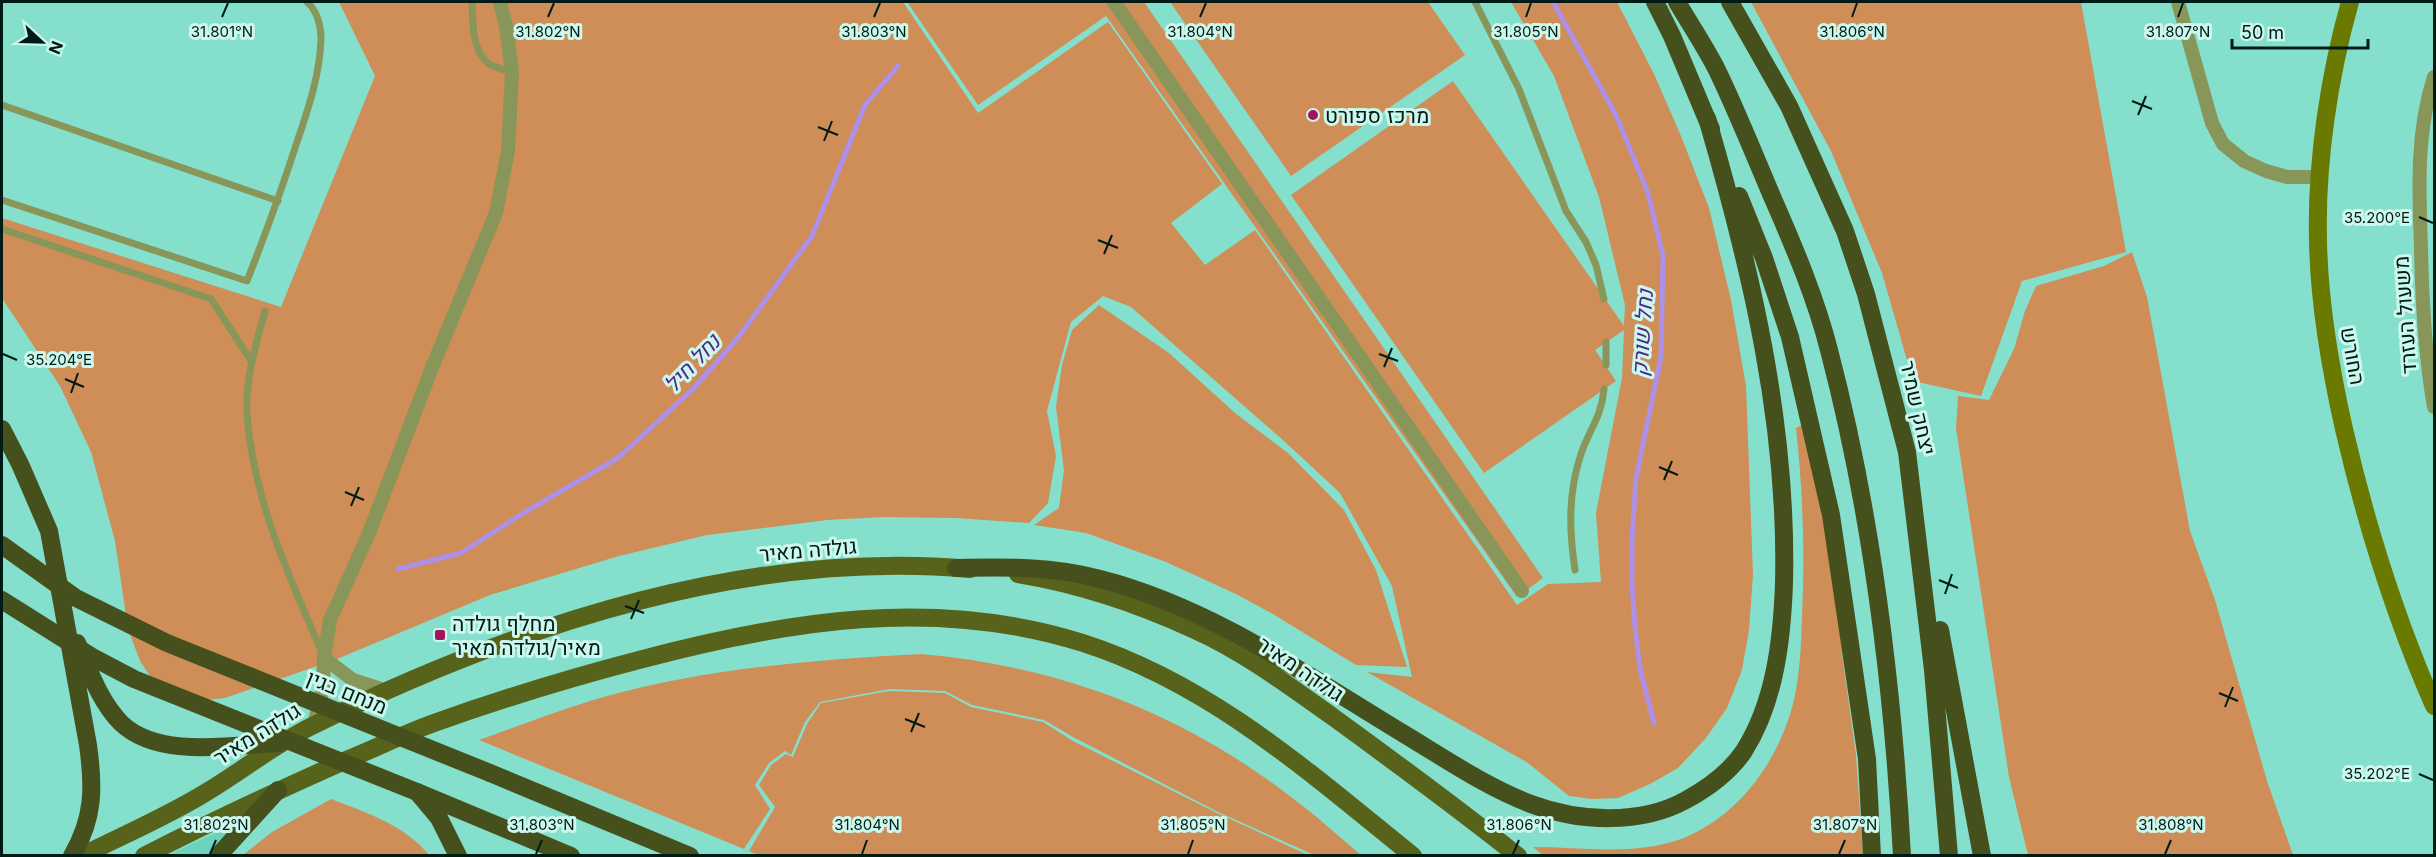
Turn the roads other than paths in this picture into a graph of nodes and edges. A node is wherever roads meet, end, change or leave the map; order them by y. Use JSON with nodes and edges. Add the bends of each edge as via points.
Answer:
{"nodes":[{"id":1,"x":307,"y":2,"type":"edge"},
{"id":2,"x":472,"y":2,"type":"edge"},
{"id":3,"x":500,"y":2,"type":"edge"},
{"id":4,"x":1114,"y":2,"type":"edge"},
{"id":5,"x":1475,"y":2,"type":"edge"},
{"id":6,"x":1656,"y":2,"type":"edge"},
{"id":7,"x":1677,"y":2,"type":"edge"},
{"id":8,"x":1730,"y":2,"type":"edge"},
{"id":9,"x":2178,"y":2,"type":"edge"},
{"id":10,"x":2350,"y":2,"type":"edge"},
{"id":11,"x":512,"y":72,"type":"junction"},
{"id":12,"x":2434,"y":77,"type":"edge"},
{"id":13,"x":2,"y":105,"type":"edge"},
{"id":14,"x":1707,"y":118,"type":"junction"},
{"id":15,"x":2321,"y":177,"type":"junction"},
{"id":16,"x":2,"y":200,"type":"edge"},
{"id":17,"x":278,"y":201,"type":"junction"},
{"id":18,"x":2,"y":229,"type":"edge"},
{"id":19,"x":1604,"y":298,"type":"dead end"},
{"id":20,"x":265,"y":311,"type":"dead end"},
{"id":21,"x":1606,"y":342,"type":"dead end"},
{"id":22,"x":252,"y":362,"type":"junction"},
{"id":23,"x":1606,"y":365,"type":"dead end"},
{"id":24,"x":1604,"y":389,"type":"dead end"},
{"id":25,"x":2434,"y":407,"type":"edge"},
{"id":26,"x":2,"y":429,"type":"edge"},
{"id":27,"x":1907,"y":452,"type":"junction"},
{"id":28,"x":2,"y":545,"type":"edge"},
{"id":29,"x":956,"y":568,"type":"junction"},
{"id":30,"x":1575,"y":570,"type":"dead end"},
{"id":31,"x":1522,"y":591,"type":"dead end"},
{"id":32,"x":2,"y":600,"type":"edge"},
{"id":33,"x":63,"y":604,"type":"junction"},
{"id":34,"x":324,"y":658,"type":"junction"},
{"id":35,"x":387,"y":691,"type":"junction"},
{"id":36,"x":2434,"y":706,"type":"edge"},
{"id":37,"x":314,"y":725,"type":"junction"},
{"id":38,"x":280,"y":743,"type":"junction"},
{"id":39,"x":278,"y":790,"type":"junction"},
{"id":40,"x":417,"y":792,"type":"junction"},
{"id":41,"x":72,"y":855,"type":"edge"},
{"id":42,"x":82,"y":855,"type":"edge"},
{"id":43,"x":144,"y":855,"type":"edge"},
{"id":44,"x":218,"y":855,"type":"edge"},
{"id":45,"x":458,"y":855,"type":"edge"},
{"id":46,"x":571,"y":855,"type":"edge"},
{"id":47,"x":690,"y":855,"type":"edge"},
{"id":48,"x":1413,"y":855,"type":"edge"},
{"id":49,"x":1518,"y":855,"type":"edge"},
{"id":50,"x":1872,"y":855,"type":"edge"},
{"id":51,"x":1902,"y":855,"type":"edge"},
{"id":52,"x":1949,"y":855,"type":"edge"},
{"id":53,"x":1982,"y":855,"type":"edge"}],
"edges":[{"from":1,"to":17,"type":"lane","via":[[318,17],[318,64]]},
{"from":2,"to":11,"type":"lane","via":[[473,33],[481,54],[491,65]]},
{"from":3,"to":11,"type":"street"},
{"from":4,"to":31,"type":"street"},
{"from":5,"to":19,"type":"lane","via":[[1519,89],[1566,211],[1586,242]]},
{"from":6,"to":14,"type":"highway"},
{"from":7,"to":51,"type":"highway","via":[[1716,68],[1754,153],[1799,259],[1829,348],[1858,481],[1880,615]]},
{"from":8,"to":27,"type":"highway","name":"יצחק שמיר","via":[[1789,106],[1845,231],[1866,294]]},
{"from":9,"to":15,"type":"street","via":[[2212,123],[2223,144],[2244,161],[2266,171],[2287,177]]},
{"from":10,"to":15,"type":"street","name":"החורש","via":[[2331,90]]},
{"from":11,"to":34,"type":"street","via":[[508,151],[496,213],[369,533],[330,620]]},
{"from":12,"to":25,"type":"street","name":"משעול העזרד","via":[[2418,168],[2422,304]]},
{"from":13,"to":17,"type":"lane"},
{"from":14,"to":29,"type":"highway","via":[[1743,253],[1767,366],[1784,503],[1785,557],[1780,642],[1761,715],[1743,752],[1721,777],[1696,795],[1643,816],[1610,819],[1530,804],[1277,657],[1158,598],[1100,578],[1059,571]]},
{"from":14,"to":50,"type":"highway","via":[[1768,269],[1790,338],[1821,470],[1864,737]]},
{"from":15,"to":36,"type":"street","name":"החורש","via":[[2319,261],[2332,374],[2374,543]]},
{"from":16,"to":17,"type":"lane","via":[[247,281]]},
{"from":18,"to":22,"type":"lane","via":[[211,300]]},
{"from":20,"to":22,"type":"lane"},
{"from":21,"to":23,"type":"lane"},
{"from":22,"to":34,"type":"lane","via":[[247,413],[257,476],[276,544]]},
{"from":24,"to":30,"type":"lane","via":[[1602,410],[1574,478],[1570,532]]},
{"from":26,"to":33,"type":"highway","via":[[49,531]]},
{"from":27,"to":52,"type":"highway","name":"יצחק שמיר","via":[[1933,670]]},
{"from":27,"to":53,"type":"highway"},
{"from":28,"to":47,"type":"highway","name":"מנחם בגין","bridge":true,"via":[[76,598],[167,643]]},
{"from":29,"to":35,"type":"main road","name":"גולדה מאיר","via":[[847,568],[713,584],[568,622]]},
{"from":29,"to":49,"type":"main road","name":"גולדה מאיר","via":[[1042,578],[1097,593],[1196,630],[1305,697]]},
{"from":32,"to":40,"type":"highway","bridge":true,"via":[[134,679]]},
{"from":33,"to":38,"type":"highway","via":[[99,691],[121,723],[136,734],[168,746]]},
{"from":33,"to":41,"type":"highway","via":[[93,777],[86,828]]},
{"from":34,"to":35,"type":"street","via":[[353,680]]},
{"from":34,"to":37,"type":"street","via":[[323,687]]},
{"from":35,"to":37,"type":"main road","name":"גולדה מאיר"},
{"from":37,"to":38,"type":"main road","name":"גולדה מאיר"},
{"from":38,"to":42,"type":"main road","name":"גולדה מאיר","via":[[184,806]]},
{"from":39,"to":43,"type":"main road"},
{"from":39,"to":44,"type":"highway"},
{"from":39,"to":48,"type":"main road","via":[[430,724],[591,673],[707,642],[799,625],[909,616],[959,619],[1040,632],[1083,643],[1151,670],[1222,708],[1257,732]]},
{"from":40,"to":45,"type":"highway","via":[[439,818]]},
{"from":40,"to":46,"type":"highway"}]}
